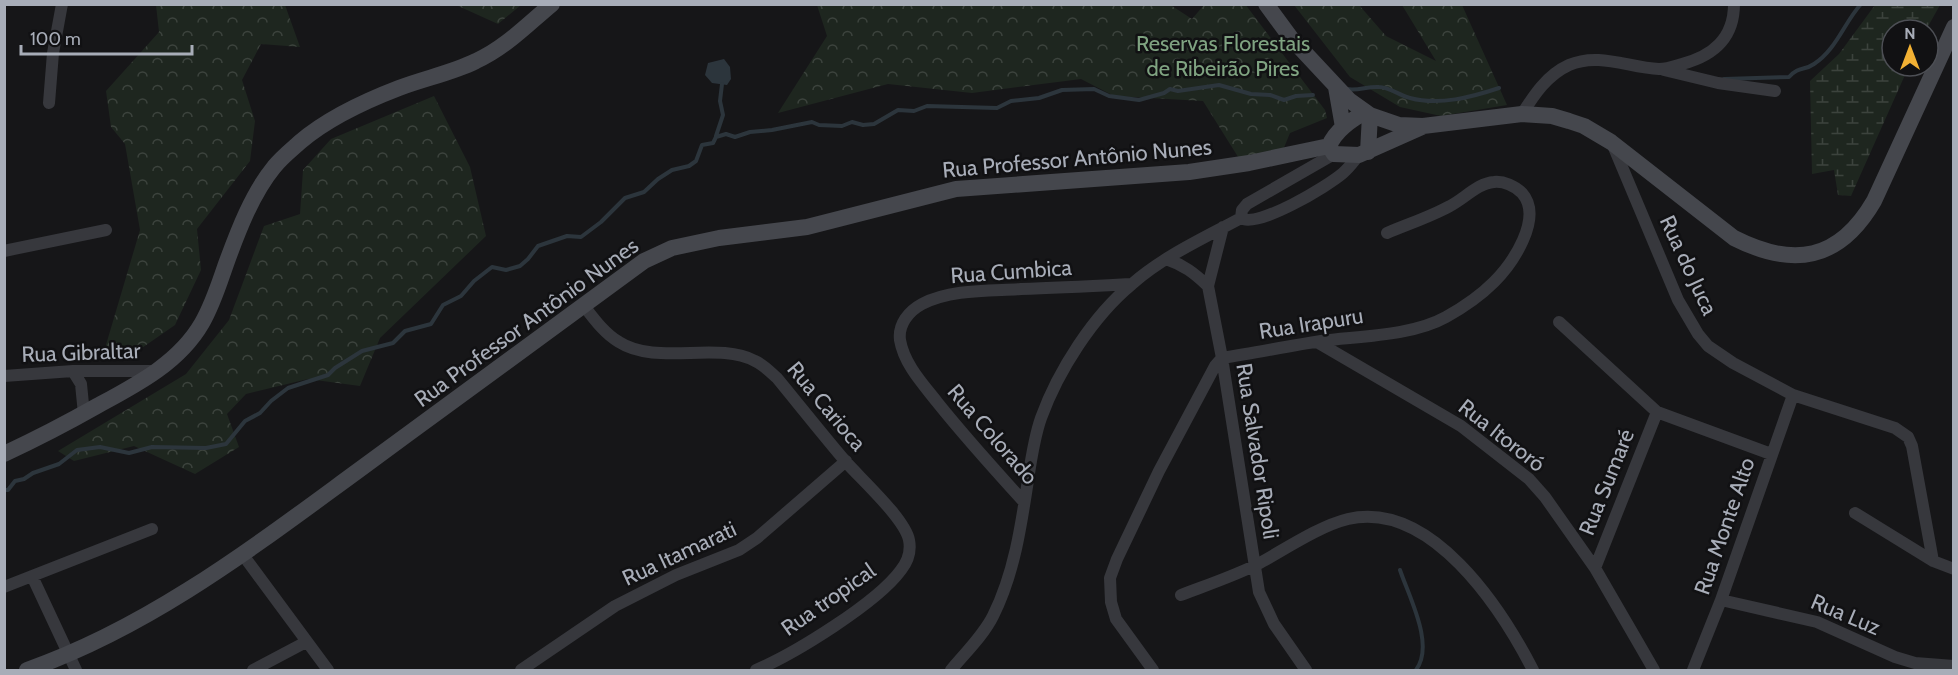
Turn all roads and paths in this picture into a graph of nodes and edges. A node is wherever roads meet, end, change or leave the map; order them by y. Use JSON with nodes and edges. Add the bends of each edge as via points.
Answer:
{"nodes":[{"id":1,"x":62,"y":4,"type":"edge"},
{"id":2,"x":552,"y":4,"type":"edge"},
{"id":3,"x":1266,"y":4,"type":"edge"},
{"id":4,"x":1734,"y":4,"type":"edge"},
{"id":5,"x":1953,"y":27,"type":"edge"},
{"id":6,"x":1660,"y":69,"type":"junction"},
{"id":7,"x":1336,"y":87,"type":"junction"},
{"id":8,"x":1775,"y":91,"type":"dead end"},
{"id":9,"x":49,"y":103,"type":"dead end"},
{"id":10,"x":1367,"y":114,"type":"junction"},
{"id":11,"x":1522,"y":114,"type":"junction"},
{"id":12,"x":1423,"y":126,"type":"junction"},
{"id":13,"x":1343,"y":127,"type":"junction"},
{"id":14,"x":1611,"y":142,"type":"junction"},
{"id":15,"x":1331,"y":150,"type":"junction"},
{"id":16,"x":1363,"y":153,"type":"junction"},
{"id":17,"x":1241,"y":218,"type":"junction"},
{"id":18,"x":1223,"y":227,"type":"junction"},
{"id":19,"x":106,"y":230,"type":"dead end"},
{"id":20,"x":1387,"y":233,"type":"dead end"},
{"id":21,"x":4,"y":251,"type":"edge"},
{"id":22,"x":1166,"y":259,"type":"junction"},
{"id":23,"x":1131,"y":284,"type":"junction"},
{"id":24,"x":1208,"y":286,"type":"junction"},
{"id":25,"x":584,"y":306,"type":"junction"},
{"id":26,"x":902,"y":322,"type":"joint"},
{"id":27,"x":1559,"y":322,"type":"dead end"},
{"id":28,"x":1317,"y":342,"type":"junction"},
{"id":29,"x":1222,"y":358,"type":"junction"},
{"id":30,"x":73,"y":371,"type":"junction"},
{"id":31,"x":158,"y":371,"type":"junction"},
{"id":32,"x":4,"y":376,"type":"edge"},
{"id":33,"x":1793,"y":395,"type":"junction"},
{"id":34,"x":1657,"y":412,"type":"junction"},
{"id":35,"x":84,"y":414,"type":"junction"},
{"id":36,"x":4,"y":454,"type":"edge"},
{"id":37,"x":1771,"y":454,"type":"junction"},
{"id":38,"x":846,"y":461,"type":"junction"},
{"id":39,"x":1024,"y":502,"type":"junction"},
{"id":40,"x":1855,"y":513,"type":"dead end"},
{"id":41,"x":895,"y":516,"type":"joint"},
{"id":42,"x":152,"y":529,"type":"dead end"},
{"id":43,"x":243,"y":555,"type":"junction"},
{"id":44,"x":1933,"y":561,"type":"junction"},
{"id":45,"x":1255,"y":566,"type":"junction"},
{"id":46,"x":1595,"y":568,"type":"junction"},
{"id":47,"x":1953,"y":569,"type":"edge"},
{"id":48,"x":32,"y":576,"type":"junction"},
{"id":49,"x":4,"y":587,"type":"edge"},
{"id":50,"x":1181,"y":595,"type":"dead end"},
{"id":51,"x":1721,"y":600,"type":"junction"},
{"id":52,"x":306,"y":642,"type":"junction"},
{"id":53,"x":72,"y":663,"type":"edge"},
{"id":54,"x":1953,"y":666,"type":"edge"},
{"id":55,"x":27,"y":670,"type":"edge"},
{"id":56,"x":253,"y":670,"type":"edge"},
{"id":57,"x":328,"y":670,"type":"edge"},
{"id":58,"x":521,"y":670,"type":"edge"},
{"id":59,"x":756,"y":670,"type":"edge"},
{"id":60,"x":951,"y":670,"type":"edge"},
{"id":61,"x":1153,"y":670,"type":"edge"},
{"id":62,"x":1306,"y":670,"type":"edge"},
{"id":63,"x":1533,"y":670,"type":"edge"},
{"id":64,"x":1654,"y":670,"type":"edge"},
{"id":65,"x":1693,"y":670,"type":"edge"}],
"edges":[{"from":1,"to":9,"type":"street"},
{"from":2,"to":31,"type":"main road","via":[[478,61],[360,105],[330,121],[275,165],[257,191],[201,325]]},
{"from":3,"to":7,"type":"main road"},
{"from":4,"to":6,"type":"street","via":[[1730,28],[1715,51],[1702,59]]},
{"from":5,"to":14,"type":"main road","via":[[1865,218],[1828,249],[1802,256],[1774,254],[1734,238]]},
{"from":6,"to":8,"type":"street"},
{"from":6,"to":11,"type":"street","via":[[1621,62],[1580,62],[1553,75],[1537,90]]},
{"from":7,"to":10,"type":"main road"},
{"from":7,"to":13,"type":"main road"},
{"from":10,"to":12,"type":"main road","via":[[1399,125]]},
{"from":10,"to":13,"type":"main road"},
{"from":10,"to":16,"type":"main road"},
{"from":11,"to":12,"type":"main road"},
{"from":11,"to":14,"type":"main road","via":[[1569,121]]},
{"from":12,"to":16,"type":"main road"},
{"from":13,"to":15,"type":"main road","via":[[1332,139]]},
{"from":14,"to":33,"type":"street","name":"Rua do Juca","via":[[1678,300],[1698,334],[1719,355]]},
{"from":15,"to":16,"type":"main road","name":"Rua Professor Antônio Nunes"},
{"from":15,"to":17,"type":"street","via":[[1247,204]]},
{"from":15,"to":25,"type":"main road","name":"Rua Professor Antônio Nunes","via":[[1189,172],[956,189],[807,227],[672,248],[645,261]]},
{"from":16,"to":17,"type":"street","via":[[1317,191],[1259,218]]},
{"from":17,"to":18,"type":"street"},
{"from":18,"to":22,"type":"street"},
{"from":18,"to":24,"type":"street","name":"Rua Salvador Ripoli"},
{"from":19,"to":21,"type":"street"},
{"from":20,"to":28,"type":"street","name":"Rua Irapuru","via":[[1436,213],[1490,182],[1516,187],[1529,206],[1528,228],[1510,262],[1469,303],[1422,328]]},
{"from":22,"to":23,"type":"street"},
{"from":22,"to":24,"type":"street","via":[[1182,264]]},
{"from":23,"to":26,"type":"street","name":"Rua Cumbica","via":[[942,297],[923,303]]},
{"from":23,"to":39,"type":"street","via":[[1091,329],[1058,380],[1040,419]]},
{"from":24,"to":29,"type":"street","name":"Rua Salvador Ripoli"},
{"from":25,"to":38,"type":"street","name":"Rua Carioca","via":[[607,333],[636,350],[707,353],[753,360],[777,378]]},
{"from":25,"to":43,"type":"main road","name":"Rua Professor Antônio Nunes"},
{"from":26,"to":39,"type":"street","name":"Rua Colorado","via":[[900,338],[912,370],[969,442]]},
{"from":27,"to":34,"type":"street"},
{"from":28,"to":29,"type":"street","name":"Rua Irapuru"},
{"from":28,"to":46,"type":"street","name":"Rua Itororó","via":[[1461,426],[1529,479]]},
{"from":29,"to":45,"type":"street","name":"Rua Salvador Ripoli"},
{"from":29,"to":61,"type":"street","via":[[1159,471],[1110,578],[1110,602],[1116,619]]},
{"from":30,"to":31,"type":"street","name":"Rua Gibraltar"},
{"from":30,"to":32,"type":"street","name":"Rua Gibraltar"},
{"from":30,"to":35,"type":"street","via":[[84,395]]},
{"from":31,"to":35,"type":"main road"},
{"from":33,"to":37,"type":"street","name":"Rua Monte Alto"},
{"from":33,"to":44,"type":"street","name":"Rua do Juca","via":[[1895,428],[1908,438]]},
{"from":34,"to":37,"type":"street"},
{"from":34,"to":46,"type":"street","name":"Rua Sumaré"},
{"from":35,"to":36,"type":"main road"},
{"from":37,"to":51,"type":"street","name":"Rua Monte Alto"},
{"from":38,"to":41,"type":"street","name":"Rua Carioca"},
{"from":38,"to":58,"type":"street","name":"Rua Itamarati","via":[[739,550],[676,575],[615,606]]},
{"from":39,"to":60,"type":"street","name":"Rua Colorado","via":[[1015,555],[1000,601],[991,620]]},
{"from":40,"to":44,"type":"street"},
{"from":41,"to":59,"type":"street","name":"Rua tropical","via":[[909,543],[901,571],[852,613]]},
{"from":42,"to":48,"type":"street"},
{"from":43,"to":52,"type":"street"},
{"from":43,"to":53,"type":"main road","name":"Rua Professor Antônio Nunes"},
{"from":44,"to":47,"type":"street"},
{"from":45,"to":50,"type":"street"},
{"from":45,"to":62,"type":"street","name":"Rua Salvador Ripoli","via":[[1266,608]]},
{"from":45,"to":63,"type":"street","via":[[1349,519],[1397,520],[1414,528],[1472,576],[1496,606]]},
{"from":46,"to":64,"type":"street","name":"Rua Itororó"},
{"from":48,"to":49,"type":"street"},
{"from":48,"to":53,"type":"street"},
{"from":51,"to":54,"type":"street","name":"Rua Luz","via":[[1818,622],[1915,663]]},
{"from":51,"to":65,"type":"street","name":"Rua Monte Alto"},
{"from":52,"to":56,"type":"street"},
{"from":52,"to":57,"type":"street"},
{"from":53,"to":55,"type":"main road","name":"Rua Professor Antônio Nunes"}]}
